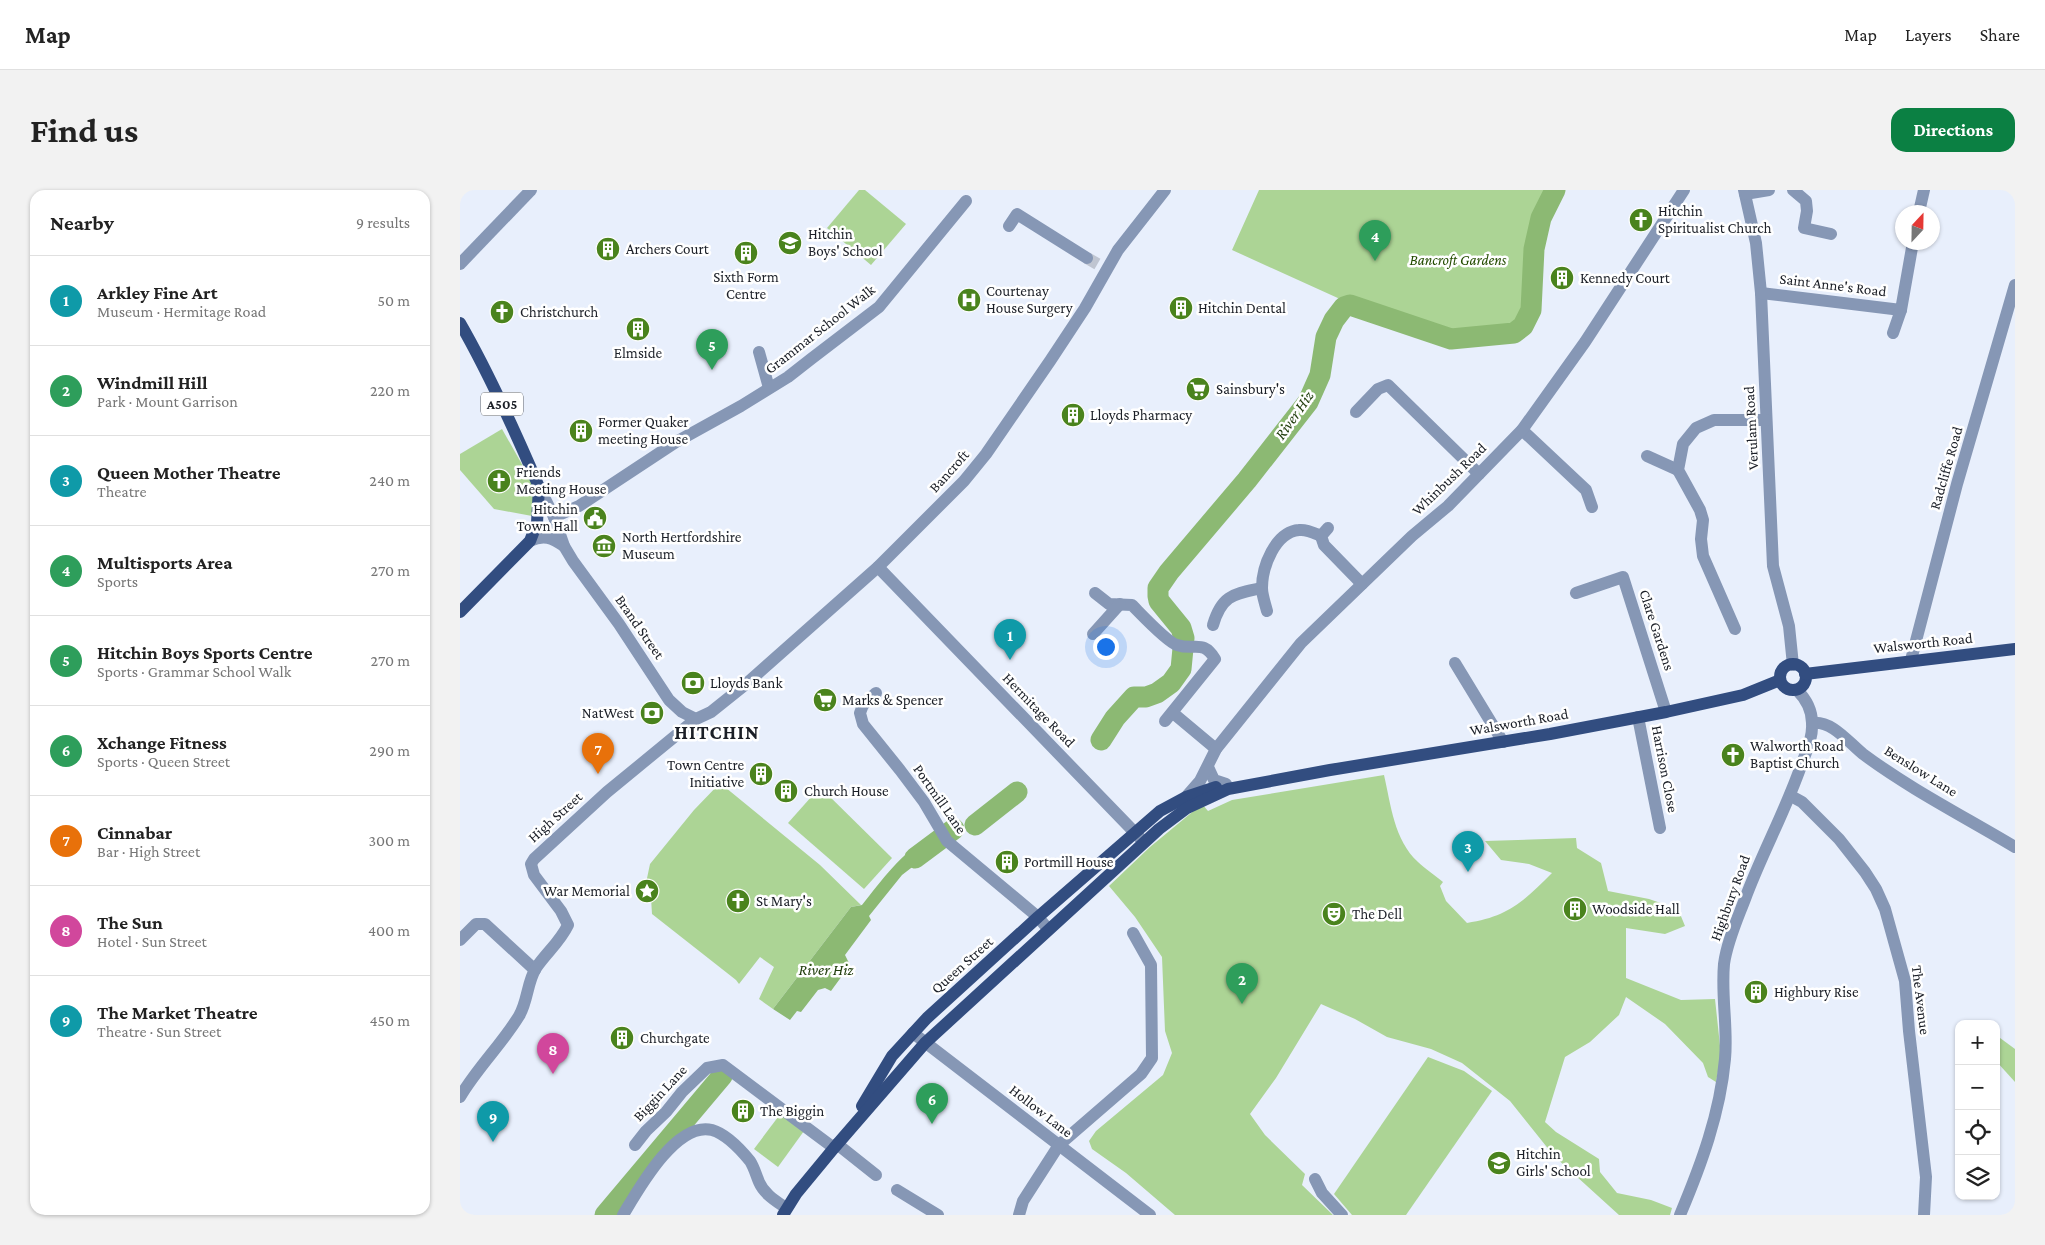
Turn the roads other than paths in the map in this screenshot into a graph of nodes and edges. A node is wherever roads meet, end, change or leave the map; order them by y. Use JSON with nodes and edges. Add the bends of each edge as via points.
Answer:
{"nodes":[{"id":1,"x":531,"y":190,"type":"edge"},
{"id":2,"x":1165,"y":190,"type":"edge"},
{"id":3,"x":1684,"y":190,"type":"edge"},
{"id":4,"x":1769,"y":190,"type":"edge"},
{"id":5,"x":1793,"y":190,"type":"edge"},
{"id":6,"x":1924,"y":190,"type":"edge"},
{"id":7,"x":1745,"y":192,"type":"edge"},
{"id":8,"x":966,"y":201,"type":"dead end"},
{"id":9,"x":1921,"y":205,"type":"edge"},
{"id":10,"x":1009,"y":226,"type":"dead end"},
{"id":11,"x":1830,"y":234,"type":"dead end"},
{"id":12,"x":1911,"y":250,"type":"edge"},
{"id":13,"x":1087,"y":258,"type":"tunnel mouth"},
{"id":14,"x":460,"y":264,"type":"edge"},
{"id":15,"x":2015,"y":285,"type":"edge"},
{"id":16,"x":1761,"y":293,"type":"junction"},
{"id":17,"x":1901,"y":310,"type":"junction"},
{"id":18,"x":460,"y":323,"type":"edge"},
{"id":19,"x":1893,"y":333,"type":"dead end"},
{"id":20,"x":759,"y":352,"type":"dead end"},
{"id":21,"x":770,"y":388,"type":"junction"},
{"id":22,"x":1356,"y":412,"type":"dead end"},
{"id":23,"x":1766,"y":420,"type":"junction"},
{"id":24,"x":1522,"y":430,"type":"junction"},
{"id":25,"x":1647,"y":456,"type":"dead end"},
{"id":26,"x":1678,"y":470,"type":"junction"},
{"id":27,"x":1479,"y":474,"type":"junction"},
{"id":28,"x":539,"y":487,"type":"junction"},
{"id":29,"x":1592,"y":507,"type":"dead end"},
{"id":30,"x":554,"y":517,"type":"junction"},
{"id":31,"x":546,"y":537,"type":"junction"},
{"id":32,"x":530,"y":541,"type":"junction"},
{"id":33,"x":564,"y":546,"type":"junction"},
{"id":34,"x":878,"y":567,"type":"junction"},
{"id":35,"x":1362,"y":584,"type":"junction"},
{"id":36,"x":1262,"y":588,"type":"junction"},
{"id":37,"x":1095,"y":593,"type":"dead end"},
{"id":38,"x":1576,"y":593,"type":"dead end"},
{"id":39,"x":1120,"y":604,"type":"junction"},
{"id":40,"x":1267,"y":611,"type":"dead end"},
{"id":41,"x":460,"y":612,"type":"edge"},
{"id":42,"x":1213,"y":625,"type":"dead end"},
{"id":43,"x":1735,"y":629,"type":"dead end"},
{"id":44,"x":1093,"y":634,"type":"dead end"},
{"id":45,"x":2015,"y":649,"type":"edge"},
{"id":46,"x":1912,"y":660,"type":"junction"},
{"id":47,"x":1455,"y":663,"type":"dead end"},
{"id":48,"x":1793,"y":665,"type":"junction"},
{"id":49,"x":1805,"y":674,"type":"junction"},
{"id":50,"x":1780,"y":680,"type":"junction"},
{"id":51,"x":1797,"y":690,"type":"junction"},
{"id":52,"x":876,"y":692,"type":"dead end"},
{"id":53,"x":1666,"y":712,"type":"junction"},
{"id":54,"x":1638,"y":717,"type":"junction"},
{"id":55,"x":696,"y":719,"type":"junction"},
{"id":56,"x":1812,"y":723,"type":"junction"},
{"id":57,"x":1503,"y":742,"type":"junction"},
{"id":58,"x":1216,"y":749,"type":"junction"},
{"id":59,"x":1208,"y":767,"type":"junction"},
{"id":60,"x":1260,"y":783,"type":"junction"},
{"id":61,"x":1226,"y":784,"type":"junction"},
{"id":62,"x":1186,"y":796,"type":"junction"},
{"id":63,"x":1791,"y":796,"type":"junction"},
{"id":64,"x":1660,"y":828,"type":"dead end"},
{"id":65,"x":1135,"y":832,"type":"junction"},
{"id":66,"x":1144,"y":843,"type":"junction"},
{"id":67,"x":2015,"y":847,"type":"edge"},
{"id":68,"x":1038,"y":917,"type":"junction"},
{"id":69,"x":1048,"y":929,"type":"junction"},
{"id":70,"x":1133,"y":933,"type":"dead end"},
{"id":71,"x":460,"y":940,"type":"edge"},
{"id":72,"x":535,"y":970,"type":"junction"},
{"id":73,"x":913,"y":1034,"type":"junction"},
{"id":74,"x":925,"y":1043,"type":"junction"},
{"id":75,"x":460,"y":1097,"type":"edge"},
{"id":76,"x":635,"y":1145,"type":"dead end"},
{"id":77,"x":1058,"y":1145,"type":"junction"},
{"id":78,"x":835,"y":1146,"type":"junction"},
{"id":79,"x":876,"y":1174,"type":"dead end"},
{"id":80,"x":1315,"y":1178,"type":"dead end"},
{"id":81,"x":897,"y":1190,"type":"dead end"},
{"id":82,"x":784,"y":1212,"type":"edge"},
{"id":83,"x":623,"y":1215,"type":"edge"},
{"id":84,"x":938,"y":1215,"type":"edge"},
{"id":85,"x":1019,"y":1215,"type":"edge"},
{"id":86,"x":1150,"y":1215,"type":"edge"},
{"id":87,"x":1342,"y":1215,"type":"edge"},
{"id":88,"x":1680,"y":1215,"type":"edge"},
{"id":89,"x":1924,"y":1215,"type":"edge"}],
"edges":[{"from":1,"to":14,"type":"street"},
{"from":2,"to":34,"type":"street","name":"Bancroft","via":[[1104,268],[1085,308],[986,454],[935,511]]},
{"from":3,"to":24,"type":"street","name":"Whinbush Road","via":[[1585,342]]},
{"from":4,"to":7,"type":"street"},
{"from":5,"to":11,"type":"street","via":[[1806,201],[1804,228]]},
{"from":6,"to":9,"type":"street"},
{"from":7,"to":16,"type":"street","name":"Verulam Road","via":[[1756,243]]},
{"from":8,"to":21,"type":"street","name":"Grammar School Walk","via":[[879,307]]},
{"from":10,"to":13,"type":"street","via":[[1017,214]]},
{"from":12,"to":17,"type":"street"},
{"from":15,"to":46,"type":"street","name":"Radcliffe Road","via":[[1957,484]]},
{"from":16,"to":17,"type":"street","name":"Saint Anne's Road"},
{"from":16,"to":23,"type":"street","name":"Verulam Road"},
{"from":17,"to":19,"type":"street"},
{"from":18,"to":28,"type":"main road","number":"A505","via":[[484,367]]},
{"from":20,"to":21,"type":"street","name":"Grammar School Walk"},
{"from":21,"to":30,"type":"street","name":"Grammar School Walk","via":[[676,442],[578,506]]},
{"from":22,"to":27,"type":"street","via":[[1378,389],[1388,385]]},
{"from":23,"to":26,"type":"street","via":[[1714,420],[1696,428],[1683,444]]},
{"from":23,"to":48,"type":"street","name":"Verulam Road","via":[[1773,566],[1789,626]]},
{"from":24,"to":27,"type":"street","name":"Whinbush Road"},
{"from":24,"to":29,"type":"street","via":[[1586,490]]},
{"from":25,"to":26,"type":"street"},
{"from":26,"to":43,"type":"street","via":[[1700,510],[1704,556]]},
{"from":27,"to":35,"type":"street","name":"Whinbush Road"},
{"from":28,"to":30,"type":"street","name":"Brand Street"},
{"from":28,"to":32,"type":"main road","number":"A505","via":[[537,523]]},
{"from":30,"to":31,"type":"street","via":[[554,528]]},
{"from":30,"to":33,"type":"street","name":"Brand Street"},
{"from":31,"to":32,"type":"street"},
{"from":31,"to":33,"type":"street","name":"Brand Street"},
{"from":32,"to":41,"type":"main road","number":"A505"},
{"from":33,"to":55,"type":"street","name":"Brand Street","via":[[669,700]]},
{"from":34,"to":55,"type":"street","name":"Bancroft","via":[[746,684],[711,712]]},
{"from":34,"to":65,"type":"street","name":"Hermitage Road"},
{"from":35,"to":36,"type":"street","via":[[1324,545],[1325,532],[1299,530],[1288,533],[1275,546],[1265,567]]},
{"from":35,"to":58,"type":"street","name":"Whinbush Road","via":[[1301,643]]},
{"from":36,"to":40,"type":"street"},
{"from":36,"to":42,"type":"street","via":[[1229,597]]},
{"from":37,"to":39,"type":"street","via":[[1109,604]]},
{"from":38,"to":53,"type":"street","name":"Clare Gardens","via":[[1623,577]]},
{"from":39,"to":44,"type":"street"},
{"from":39,"to":58,"type":"street","via":[[1132,605],[1169,640],[1182,646],[1201,646],[1210,650],[1215,659],[1169,717]]},
{"from":45,"to":46,"type":"main road","name":"Walsworth Road"},
{"from":46,"to":49,"type":"main road","name":"Walsworth Road"},
{"from":47,"to":57,"type":"street"},
{"from":48,"to":49,"type":"main road","via":[[1800,666]]},
{"from":48,"to":50,"type":"main road","via":[[1782,669]]},
{"from":49,"to":51,"type":"main road","via":[[1804,683]]},
{"from":50,"to":51,"type":"main road","via":[[1786,688]]},
{"from":50,"to":53,"type":"main road","name":"Walsworth Road","via":[[1743,695]]},
{"from":51,"to":56,"type":"street","name":"Highbury Road","via":[[1806,698]]},
{"from":52,"to":68,"type":"street","name":"Portmill Lane","via":[[860,713],[863,724],[924,802],[947,841]]},
{"from":53,"to":54,"type":"main road","name":"Walsworth Road"},
{"from":54,"to":57,"type":"main road","name":"Walsworth Road"},
{"from":54,"to":64,"type":"street","name":"Harrison Close"},
{"from":55,"to":72,"type":"street","name":"High Street","via":[[534,858],[531,864],[534,875],[568,924],[563,936]]},
{"from":56,"to":63,"type":"street","name":"Highbury Road","via":[[1810,740]]},
{"from":56,"to":67,"type":"street","name":"Benslow Lane","via":[[1819,722],[1840,734],[1863,754],[1904,781]]},
{"from":57,"to":60,"type":"main road","name":"Walsworth Road"},
{"from":58,"to":59,"type":"street","name":"Whinbush Road"},
{"from":59,"to":61,"type":"street","via":[[1214,780]]},
{"from":59,"to":62,"type":"street","name":"Whinbush Road"},
{"from":60,"to":61,"type":"main road","name":"Walsworth Road"},
{"from":60,"to":66,"type":"main road","name":"Walsworth Road","via":[[1228,789],[1187,808]]},
{"from":61,"to":62,"type":"main road","name":"Walsworth Road"},
{"from":62,"to":65,"type":"main road","name":"Walsworth Road","via":[[1160,811]]},
{"from":63,"to":88,"type":"street","name":"Highbury Road","via":[[1757,870],[1724,963],[1725,1058],[1720,1096],[1701,1164]]},
{"from":63,"to":89,"type":"street","name":"The Avenue","via":[[1802,802],[1839,839],[1869,878],[1885,909],[1905,981],[1926,1177]]},
{"from":65,"to":66,"type":"street","name":"Hermitage Road"},
{"from":65,"to":68,"type":"main road","name":"Queen Street"},
{"from":66,"to":69,"type":"main road","name":"Queen Street"},
{"from":68,"to":69,"type":"street","name":"Portmill Lane"},
{"from":68,"to":73,"type":"main road","name":"Queen Street"},
{"from":69,"to":74,"type":"main road","name":"Queen Street"},
{"from":70,"to":77,"type":"street","via":[[1151,965],[1152,1058],[1141,1074]]},
{"from":71,"to":72,"type":"street","via":[[476,924],[485,924]]},
{"from":72,"to":75,"type":"street","via":[[520,1015]]},
{"from":73,"to":74,"type":"street","name":"Hollow Lane"},
{"from":73,"to":78,"type":"main road","name":"Queen Street","via":[[892,1056]]},
{"from":74,"to":77,"type":"street","name":"Hollow Lane"},
{"from":74,"to":78,"type":"main road","name":"Queen Street"},
{"from":76,"to":78,"type":"street","name":"Biggin Lane","via":[[707,1068],[723,1064]]},
{"from":77,"to":85,"type":"street","via":[[1023,1201]]},
{"from":77,"to":86,"type":"street","name":"Hollow Lane"},
{"from":78,"to":79,"type":"street","name":"Biggin Lane"},
{"from":78,"to":82,"type":"main road","name":"Queen Street"},
{"from":80,"to":87,"type":"street","via":[[1322,1193]]},
{"from":81,"to":84,"type":"street"},
{"from":82,"to":83,"type":"street","via":[[764,1190],[750,1161],[727,1138],[713,1130],[702,1129],[675,1142]]}]}
